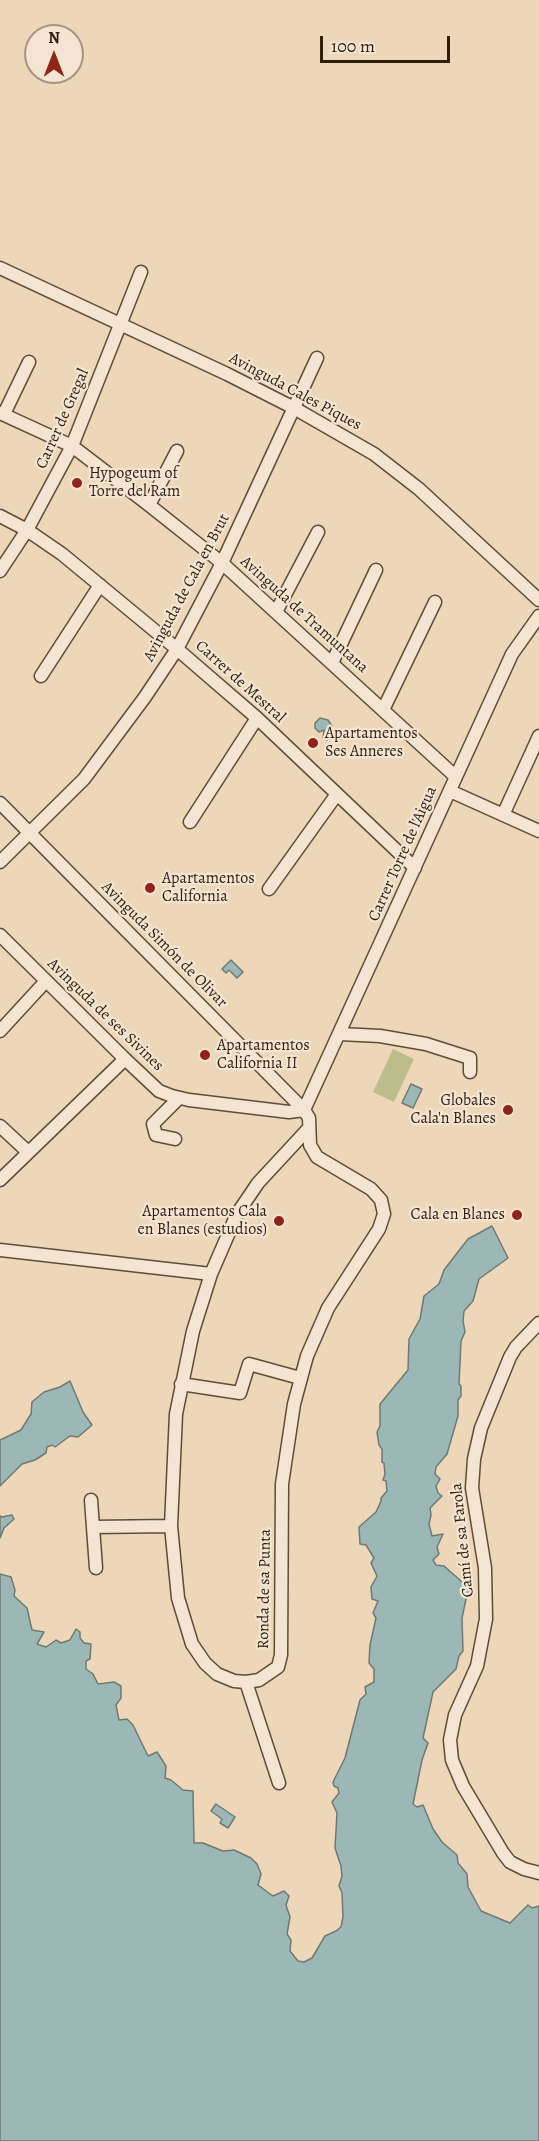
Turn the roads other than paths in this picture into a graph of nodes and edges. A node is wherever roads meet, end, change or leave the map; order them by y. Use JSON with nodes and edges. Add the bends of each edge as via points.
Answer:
{"nodes":[{"id":1,"x":0,"y":268,"type":"edge"},
{"id":2,"x":141,"y":272,"type":"dead end"},
{"id":3,"x":122,"y":324,"type":"junction"},
{"id":4,"x":316,"y":358,"type":"dead end"},
{"id":5,"x":29,"y":362,"type":"dead end"},
{"id":6,"x":294,"y":408,"type":"junction"},
{"id":7,"x":2,"y":414,"type":"edge"},
{"id":8,"x":72,"y":446,"type":"junction"},
{"id":9,"x":177,"y":451,"type":"dead end"},
{"id":10,"x":149,"y":505,"type":"junction"},
{"id":11,"x":0,"y":516,"type":"edge"},
{"id":12,"x":27,"y":530,"type":"junction"},
{"id":13,"x":318,"y":531,"type":"dead end"},
{"id":14,"x":222,"y":563,"type":"junction"},
{"id":15,"x":376,"y":570,"type":"dead end"},
{"id":16,"x":0,"y":571,"type":"edge"},
{"id":17,"x":100,"y":585,"type":"junction"},
{"id":18,"x":539,"y":600,"type":"edge"},
{"id":19,"x":435,"y":602,"type":"dead end"},
{"id":20,"x":276,"y":612,"type":"junction"},
{"id":21,"x":539,"y":616,"type":"edge"},
{"id":22,"x":177,"y":649,"type":"junction"},
{"id":23,"x":332,"y":663,"type":"junction"},
{"id":24,"x":41,"y":676,"type":"dead end"},
{"id":25,"x":383,"y":710,"type":"junction"},
{"id":26,"x":257,"y":718,"type":"junction"},
{"id":27,"x":539,"y":736,"type":"edge"},
{"id":28,"x":456,"y":777,"type":"junction"},
{"id":29,"x":450,"y":791,"type":"junction"},
{"id":30,"x":337,"y":794,"type":"junction"},
{"id":31,"x":0,"y":803,"type":"edge"},
{"id":32,"x":503,"y":815,"type":"junction"},
{"id":33,"x":190,"y":822,"type":"dead end"},
{"id":34,"x":539,"y":831,"type":"edge"},
{"id":35,"x":29,"y":833,"type":"junction"},
{"id":36,"x":0,"y":862,"type":"edge"},
{"id":37,"x":415,"y":868,"type":"junction"},
{"id":38,"x":269,"y":889,"type":"dead end"},
{"id":39,"x":0,"y":935,"type":"edge"},
{"id":40,"x":46,"y":981,"type":"junction"},
{"id":41,"x":0,"y":1031,"type":"edge"},
{"id":42,"x":340,"y":1034,"type":"junction"},
{"id":43,"x":124,"y":1059,"type":"junction"},
{"id":44,"x":470,"y":1072,"type":"dead end"},
{"id":45,"x":178,"y":1098,"type":"junction"},
{"id":46,"x":304,"y":1110,"type":"junction"},
{"id":47,"x":0,"y":1126,"type":"edge"},
{"id":48,"x":308,"y":1129,"type":"junction"},
{"id":49,"x":175,"y":1139,"type":"dead end"},
{"id":50,"x":28,"y":1152,"type":"junction"},
{"id":51,"x":286,"y":1152,"type":"junction"},
{"id":52,"x":317,"y":1156,"type":"junction"},
{"id":53,"x":0,"y":1180,"type":"edge"},
{"id":54,"x":0,"y":1250,"type":"edge"},
{"id":55,"x":211,"y":1274,"type":"junction"},
{"id":56,"x":539,"y":1323,"type":"edge"},
{"id":57,"x":300,"y":1378,"type":"junction"},
{"id":58,"x":181,"y":1384,"type":"junction"},
{"id":59,"x":91,"y":1500,"type":"dead end"},
{"id":60,"x":171,"y":1526,"type":"junction"},
{"id":61,"x":93,"y":1527,"type":"junction"},
{"id":62,"x":96,"y":1568,"type":"dead end"},
{"id":63,"x":246,"y":1682,"type":"junction"},
{"id":64,"x":279,"y":1783,"type":"dead end"},
{"id":65,"x":539,"y":1872,"type":"edge"}],
"edges":[{"from":1,"to":3,"type":"street","name":"Avinguda Cales Piques"},
{"from":2,"to":3,"type":"street","name":"Carrer de Gregal"},
{"from":3,"to":6,"type":"street","name":"Avinguda Cales Piques"},
{"from":3,"to":8,"type":"street","name":"Carrer de Gregal"},
{"from":4,"to":6,"type":"street","name":"Avinguda de Cala en Brut"},
{"from":5,"to":7,"type":"street"},
{"from":6,"to":14,"type":"street","name":"Avinguda de Cala en Brut"},
{"from":6,"to":18,"type":"street","name":"Avinguda Cales Piques","via":[[374,454],[419,489]]},
{"from":7,"to":8,"type":"street","name":"Avinguda de Tramuntana"},
{"from":8,"to":10,"type":"street","name":"Avinguda de Tramuntana"},
{"from":8,"to":12,"type":"street","name":"Carrer de Gregal"},
{"from":9,"to":10,"type":"street"},
{"from":10,"to":14,"type":"street","name":"Avinguda de Tramuntana"},
{"from":11,"to":12,"type":"street","name":"Carrer de Mestral"},
{"from":12,"to":16,"type":"street","name":"Carrer de Gregal"},
{"from":12,"to":17,"type":"street","name":"Carrer de Mestral"},
{"from":13,"to":20,"type":"street"},
{"from":14,"to":20,"type":"street","name":"Avinguda de Tramuntana"},
{"from":14,"to":22,"type":"street","name":"Avinguda de Cala en Brut"},
{"from":15,"to":23,"type":"street"},
{"from":17,"to":22,"type":"street","name":"Carrer de Mestral"},
{"from":17,"to":24,"type":"street"},
{"from":19,"to":25,"type":"street"},
{"from":20,"to":23,"type":"street","name":"Avinguda de Tramuntana"},
{"from":21,"to":28,"type":"street","name":"Carrer Torre de l'Aigua","via":[[512,654]]},
{"from":22,"to":26,"type":"street","name":"Carrer de Mestral"},
{"from":22,"to":35,"type":"street","name":"Avinguda de Cala en Brut","via":[[84,779]]},
{"from":23,"to":25,"type":"street","name":"Avinguda de Tramuntana"},
{"from":25,"to":28,"type":"street","name":"Avinguda de Tramuntana"},
{"from":26,"to":30,"type":"street","name":"Carrer de Mestral"},
{"from":26,"to":33,"type":"street"},
{"from":27,"to":32,"type":"street"},
{"from":28,"to":29,"type":"street","name":"Carrer Torre de l'Aigua"},
{"from":29,"to":32,"type":"street"},
{"from":29,"to":37,"type":"street","name":"Carrer Torre de l'Aigua"},
{"from":30,"to":37,"type":"street","name":"Carrer de Mestral"},
{"from":30,"to":38,"type":"street"},
{"from":31,"to":35,"type":"street","name":"Avinguda Simón de Olivar"},
{"from":32,"to":34,"type":"street"},
{"from":35,"to":36,"type":"street","name":"Avinguda de Cala en Brut"},
{"from":35,"to":46,"type":"street","name":"Avinguda Simón de Olivar"},
{"from":37,"to":42,"type":"street","name":"Carrer Torre de l'Aigua"},
{"from":39,"to":40,"type":"street","name":"Avinguda de ses Sivines"},
{"from":40,"to":41,"type":"street"},
{"from":40,"to":43,"type":"street","name":"Avinguda de ses Sivines"},
{"from":42,"to":44,"type":"street","via":[[426,1044],[470,1058]]},
{"from":42,"to":46,"type":"street","name":"Carrer Torre de l'Aigua"},
{"from":43,"to":45,"type":"street","name":"Avinguda de ses Sivines","via":[[159,1091]]},
{"from":43,"to":50,"type":"street"},
{"from":45,"to":46,"type":"street","name":"Avinguda de ses Sivines","via":[[289,1112]]},
{"from":45,"to":49,"type":"street","via":[[153,1124],[156,1135]]},
{"from":46,"to":48,"type":"street","via":[[309,1118]]},
{"from":47,"to":50,"type":"street"},
{"from":48,"to":51,"type":"street"},
{"from":48,"to":52,"type":"street","via":[[310,1145]]},
{"from":50,"to":53,"type":"street"},
{"from":51,"to":52,"type":"street","name":"Ronda de sa Punta"},
{"from":51,"to":55,"type":"street","via":[[237,1214]]},
{"from":52,"to":57,"type":"street","name":"Ronda de sa Punta","via":[[371,1189],[381,1200],[384,1214],[379,1229],[328,1308]]},
{"from":54,"to":55,"type":"street"},
{"from":55,"to":58,"type":"street"},
{"from":56,"to":65,"type":"street","name":"Camí de sa Farola","via":[[510,1357],[481,1428],[474,1459],[472,1488],[486,1568],[486,1620],[477,1666],[450,1740],[452,1760],[462,1786],[503,1852],[510,1862]]},
{"from":57,"to":58,"type":"street","via":[[249,1364],[240,1393]]},
{"from":57,"to":63,"type":"street","name":"Ronda de sa Punta","via":[[282,1484],[282,1655],[278,1667],[269,1674]]},
{"from":58,"to":60,"type":"street","via":[[173,1445]]},
{"from":59,"to":61,"type":"street"},
{"from":60,"to":61,"type":"street"},
{"from":60,"to":63,"type":"street","via":[[178,1598],[192,1644],[217,1674]]},
{"from":61,"to":62,"type":"street"},
{"from":63,"to":64,"type":"street"}]}
